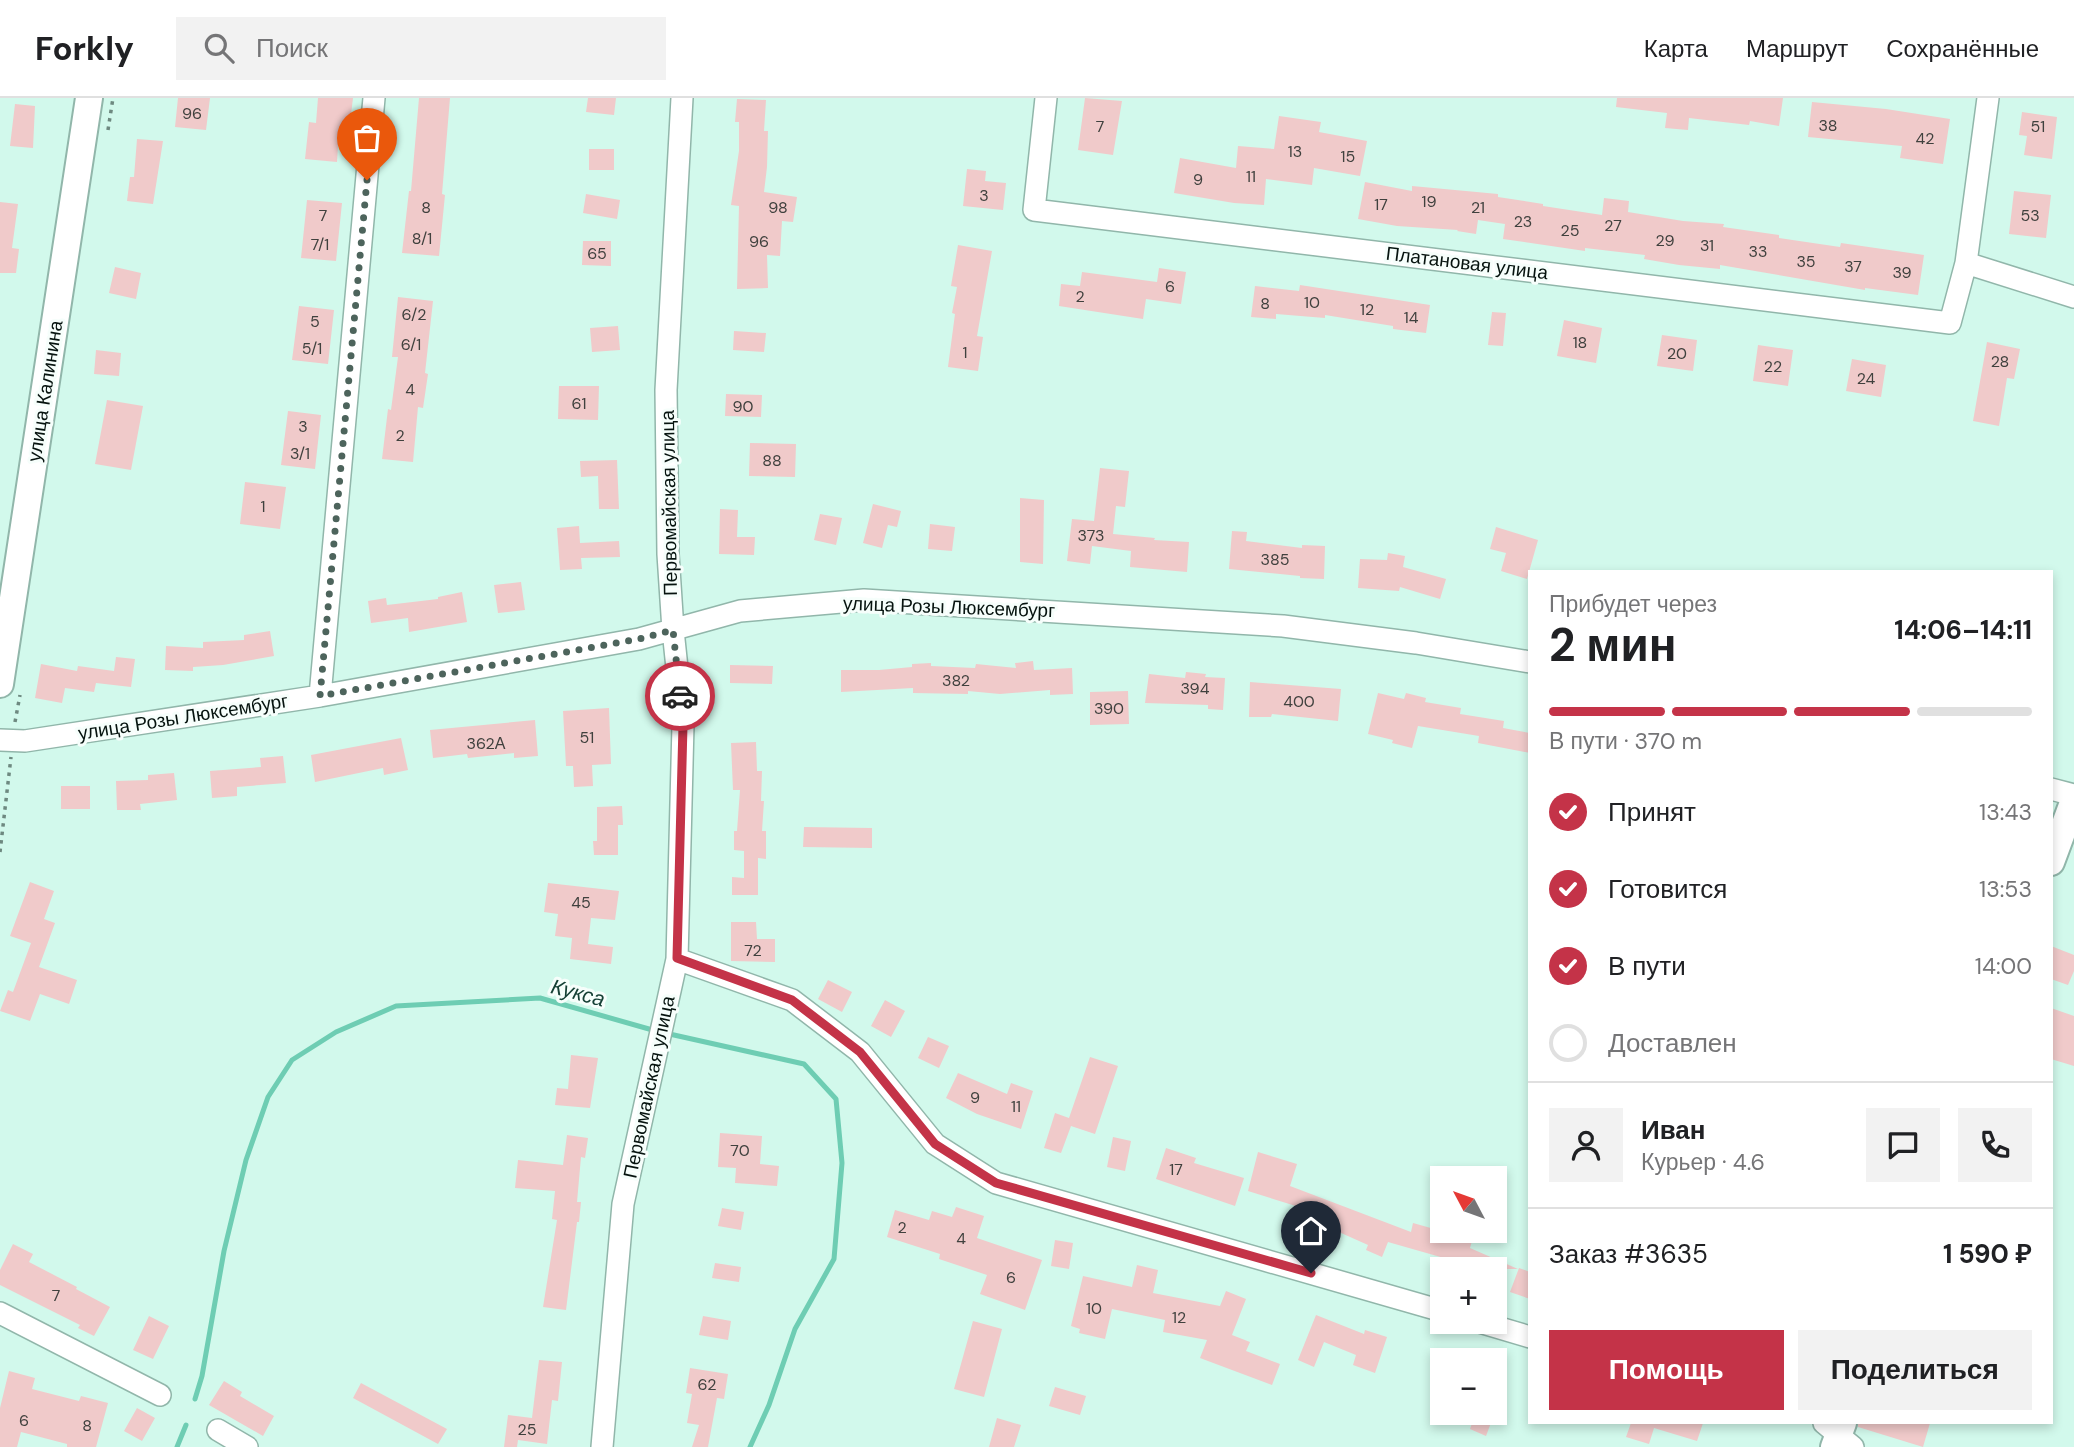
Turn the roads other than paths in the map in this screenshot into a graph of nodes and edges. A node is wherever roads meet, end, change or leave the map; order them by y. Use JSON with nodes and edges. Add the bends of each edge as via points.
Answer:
{"nodes":[{"id":1,"x":89,"y":98,"type":"edge"},
{"id":2,"x":374,"y":98,"type":"edge"},
{"id":3,"x":682,"y":98,"type":"edge"},
{"id":4,"x":1046,"y":98,"type":"edge"},
{"id":5,"x":1988,"y":98,"type":"edge"},
{"id":6,"x":1966,"y":263,"type":"junction"},
{"id":7,"x":2074,"y":297,"type":"edge"},
{"id":8,"x":673,"y":630,"type":"junction"},
{"id":9,"x":1528,"y":662,"type":"edge"},
{"id":10,"x":0,"y":684,"type":"edge"},
{"id":11,"x":320,"y":696,"type":"junction"},
{"id":12,"x":0,"y":740,"type":"edge"},
{"id":13,"x":2053,"y":790,"type":"edge"},
{"id":14,"x":2074,"y":795,"type":"edge"},
{"id":15,"x":2074,"y":800,"type":"edge"},
{"id":16,"x":2053,"y":857,"type":"edge"},
{"id":17,"x":677,"y":958,"type":"junction"},
{"id":18,"x":1430,"y":1308,"type":"edge"},
{"id":19,"x":0,"y":1313,"type":"edge"},
{"id":20,"x":1507,"y":1330,"type":"edge"},
{"id":21,"x":1528,"y":1336,"type":"edge"},
{"id":22,"x":160,"y":1395,"type":"dead end"},
{"id":23,"x":218,"y":1430,"type":"dead end"},
{"id":24,"x":247,"y":1447,"type":"edge"},
{"id":25,"x":602,"y":1447,"type":"edge"}],
"edges":[{"from":1,"to":10,"type":"street","name":"улица Калинина"},
{"from":2,"to":11,"type":"street"},
{"from":3,"to":8,"type":"street","name":"Первомайская улица","via":[[666,390]]},
{"from":4,"to":6,"type":"street","name":"Платановая улица","via":[[1034,210],[1950,323]]},
{"from":5,"to":6,"type":"street"},
{"from":6,"to":7,"type":"street"},
{"from":8,"to":9,"type":"street","name":"улица Розы Люксембург","via":[[740,611],[864,600],[1283,626]]},
{"from":8,"to":11,"type":"street","name":"улица Розы Люксембург"},
{"from":8,"to":17,"type":"street","name":"Первомайская улица","via":[[683,725]]},
{"from":11,"to":12,"type":"street","name":"улица Розы Люксембург","via":[[26,741]]},
{"from":13,"to":14,"type":"street"},
{"from":15,"to":16,"type":"street"},
{"from":17,"to":18,"type":"street","via":[[792,1000],[860,1052],[935,1144],[996,1183]]},
{"from":17,"to":25,"type":"street","name":"Первомайская улица","via":[[623,1204]]},
{"from":19,"to":22,"type":"street"},
{"from":20,"to":21,"type":"street"},
{"from":23,"to":24,"type":"street"}]}
